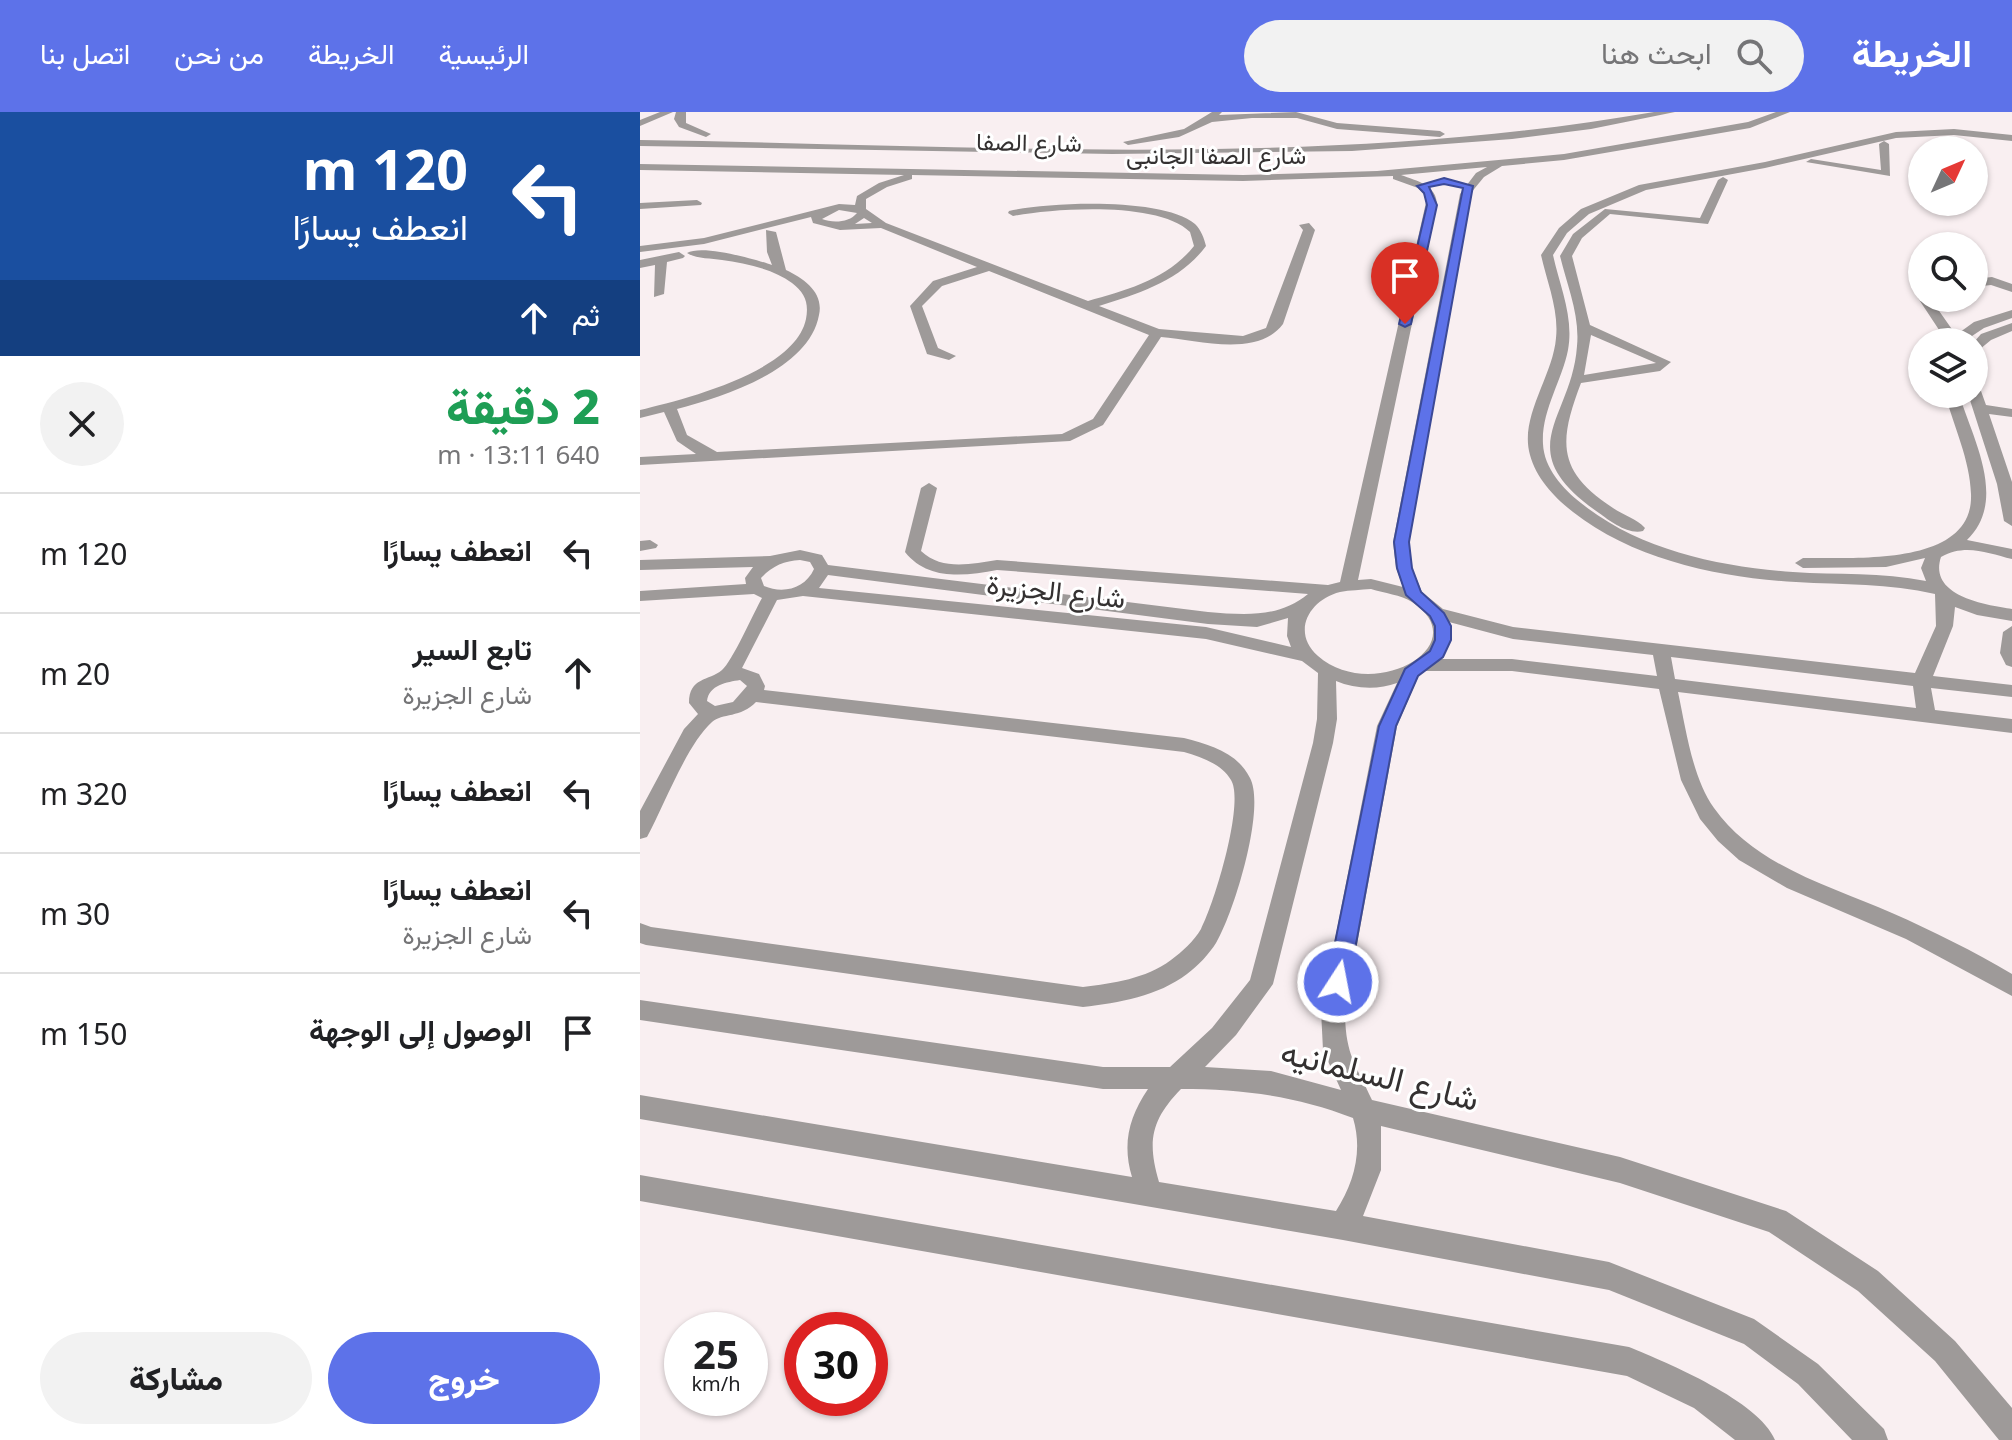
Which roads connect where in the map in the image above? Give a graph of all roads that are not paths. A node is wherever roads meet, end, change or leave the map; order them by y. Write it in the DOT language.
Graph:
graph roads {
  1 [pos="668,112"];
  2 [pos="681,112"];
  3 [pos="1615,112"];
  4 [pos="1670,112"];
  5 [pos="1785,112"];
  6 [pos="1290,114"];
  7 [pos="1214,116"];
  8 [pos="1720,118"];
  9 [pos="1310,121"];
  10 [pos="640,123"];
  11 [pos="1198,126"];
  12 [pos="1572,128"];
  13 [pos="640,133"];
  14 [pos="706,134"];
  15 [pos="1524,135"];
  16 [pos="2012,141"];
  17 [pos="640,143"];
  18 [pos="1884,144"];
  19 [pos="1120,147"];
  20 [pos="1204,153"];
  21 [pos="1316,155"];
  22 [pos="640,156"];
  23 [pos="1811,162"];
  24 [pos="1498,165"];
  25 [pos="640,167"];
  26 [pos="820,167"];
  27 [pos="1216,167"];
  28 [pos="1075,169"];
  29 [pos="923,173"];
  30 [pos="1377,174"];
  31 [pos="1723,180"];
  32 [pos="844,188"];
  33 [pos="866,194"];
  34 [pos="697,203"];
  35 [pos="640,206"];
  36 [pos="828,209"];
  37 [pos="862,211"];
  38 [pos="1609,211"];
  39 [pos="1013,213"];
  40 [pos="817,221"];
  41 [pos="839,224"];
  42 [pos="882,225"];
  43 [pos="1305,225"];
  44 [pos="770,232"];
  45 [pos="1560,233"];
  46 [pos="1577,236"];
  47 [pos="640,249"];
  48 [pos="693,253"];
  49 [pos="661,260"];
  50 [pos="640,264"];
  51 [pos="987,268"];
  52 [pos="781,272"];
  53 [pos="1551,275"];
  54 [pos="1570,275"];
  55 [pos="1988,281"];
  56 [pos="2012,288"];
  57 [pos="658,294"];
  58 [pos="1086,306"];
  59 [pos="2012,314"];
  60 [pos="1979,325"];
  61 [pos="2012,326"];
  62 [pos="1585,328"];
  63 [pos="1975,328"];
  64 [pos="1996,332"];
  65 [pos="1157,333"];
  66 [pos="1988,339"];
  67 [pos="1417,350"];
  68 [pos="949,356"];
  69 [pos="1576,380"];
  70 [pos="669,407"];
  71 [pos="1956,408"];
  72 [pos="1981,409"];
  73 [pos="2012,413"];
  74 [pos="640,414"];
  75 [pos="677,433"];
  76 [pos="719,457"];
  77 [pos="640,460"];
  78 [pos="929,488"];
  79 [pos="2012,521"];
  80 [pos="1945,548"];
  81 [pos="2012,554"];
  82 [pos="773,561"];
  83 [pos="640,565"];
  84 [pos="822,569"];
  85 [pos="1348,585"];
  86 [pos="1329,590"];
  87 [pos="801,591"];
  88 [pos="1942,591"];
  89 [pos="763,592"];
  90 [pos="1414,595"];
  91 [pos="640,596"];
  92 [pos="1301,609"];
  93 [pos="1436,613"];
  94 [pos="2012,615"];
  95 [pos="2012,632"];
  96 [pos="1661,651"];
  97 [pos="1304,656"];
  98 [pos="2012,661"];
  99 [pos="1418,669"];
  100 [pos="1327,672"];
  101 [pos="729,675"];
  102 [pos="1667,682"];
  103 [pos="1922,682"];
  104 [pos="2012,691"];
  105 [pos="754,695"];
  106 [pos="710,712"];
  107 [pos="1927,716"];
  108 [pos="2012,726"];
  109 [pos="640,831"];
  110 [pos="640,932"];
  111 [pos="2012,986"];
  112 [pos="640,1010"];
  113 [pos="1172,1079"];
  114 [pos="640,1107"];
  115 [pos="1364,1110"];
  116 [pos="640,1188"];
  117 [pos="1149,1192"];
  118 [pos="1343,1226"];
  119 [pos="2012,1432"];
  120 [pos="1760,1440"];
  121 [pos="1873,1440"];
  1 -- 10 [label="street"];
  2 -- 14 [label="street"];
  3 -- 12 [label="street"];
  4 -- 12 [label="street, شارع الصفا"];
  5 -- 24 [label="street, شارع الصفا الجانبى"];
  6 -- 7 [label="street"];
  6 -- 9 [label="street"];
  7 -- 11 [label="street"];
  8 -- 27 [label="street, شارع الصفا"];
  9 -- 15 [label="street"];
  9 -- 21 [label="street"];
  11 -- 19 [label="street"];
  11 -- 20 [label="street"];
  12 -- 15 [label="street, شارع الصفا"];
  13 -- 14 [label="street, شارع الصفا الجانبى"];
  14 -- 19 [label="street, شارع الصفا الجانبى"];
  15 -- 21 [label="street, شارع الصفا"];
  16 -- 18 [label="street"];
  16 -- 45 [label="street"];
  17 -- 19 [label="street, شارع الصفا"];
  18 -- 23 [label="street"];
  18 -- 23 [label="street"];
  19 -- 20 [label="street, شارع الصفا"];
  20 -- 21 [label="street, شارع الصفا"];
  20 -- 27 [label="street"];
  22 -- 26 [label="street, شارع الصفا"];
  23 -- 31 [label="street"];
  24 -- 30 [label="street, شارع الصفا الجانبى"];
  24 -- 67 [label="street"];
  25 -- 26 [label="street, شارع الصفا الجانبى"];
  26 -- 28 [label="street, شارع الصفا"];
  26 -- 29 [label="street, شارع الصفا الجانبى"];
  26 -- 32 [label="street"];
  27 -- 28 [label="street, شارع الصفا"];
  28 -- 29 [label="street, شارع الصفا الجانبى"];
  28 -- 30 [label="street, شارع الصفا الجانبى"];
  29 -- 33 [label="street"];
  30 -- 67 [label="street"];
  31 -- 38 [label="street"];
  31 -- 38 [label="street"];
  32 -- 33 [label="street"];
  32 -- 36 [label="street"];
  33 -- 37 [label="street"];
  34 -- 35 [label="street"];
  36 -- 37 [label="street"];
  36 -- 40 [label="street"];
  36 -- 47 [label="street"];
  37 -- 41 [label="street"];
  37 -- 42 [label="street"];
  38 -- 46 [label="street"];
  39 -- 58 [label="street"];
  40 -- 41 [label="street"];
  40 -- 44 [label="street"];
  41 -- 42 [label="street"];
  42 -- 51 [label="street"];
  43 -- 65 [label="street"];
  44 -- 48 [label="street"];
  44 -- 52 [label="street"];
  45 -- 46 [label="street"];
  45 -- 53 [label="street"];
  46 -- 54 [label="street"];
  48 -- 49 [label="street"];
  48 -- 52 [label="street"];
  49 -- 50 [label="street"];
  49 -- 57 [label="street"];
  51 -- 58 [label="street"];
  51 -- 68 [label="street"];
  52 -- 70 [label="street"];
  53 -- 54 [label="street"];
  53 -- 88 [label="street"];
  54 -- 62 [label="street"];
  55 -- 56 [label="street"];
  58 -- 65 [label="street"];
  59 -- 60 [label="street"];
  60 -- 63 [label="street"];
  60 -- 64 [label="street"];
  61 -- 64 [label="street"];
  62 -- 69 [label="street"];
  62 -- 69 [label="street"];
  64 -- 66 [label="street"];
  65 -- 76 [label="street"];
  67 -- 85 [label="street"];
  67 -- 90 [label="street"];
  69 -- 80 [label="street"];
  70 -- 74 [label="street"];
  70 -- 75 [label="street"];
  71 -- 80 [label="street"];
  72 -- 73 [label="street"];
  72 -- 79 [label="street"];
  75 -- 76 [label="street"];
  75 -- 77 [label="street"];
  76 -- 77 [label="street"];
  78 -- 86 [label="street"];
  80 -- 81 [label="street"];
  80 -- 88 [label="street"];
  82 -- 83 [label="street"];
  82 -- 84 [label="street, شارع الجزيرة"];
  82 -- 89 [label="street"];
  84 -- 87 [label="street"];
  84 -- 92 [label="street, شارع الجزيرة"];
  85 -- 86 [label="street"];
  85 -- 90 [label="street"];
  86 -- 92 [label="street"];
  87 -- 89 [label="street, شارع الجزيرة"];
  87 -- 97 [label="street, شارع الجزيرة"];
  88 -- 94 [label="street"];
  88 -- 103 [label="street"];
  89 -- 91 [label="street"];
  89 -- 101 [label="street"];
  90 -- 93 [label="street"];
  92 -- 97 [label="street"];
  93 -- 96 [label="street"];
  93 -- 99 [label="street"];
  95 -- 98 [label="street"];
  96 -- 102 [label="street"];
  96 -- 103 [label="street"];
  97 -- 100 [label="street"];
  99 -- 100 [label="street"];
  99 -- 102 [label="street"];
  99 -- 115 [label="street"];
  100 -- 113 [label="street"];
  101 -- 105 [label="street"];
  101 -- 106 [label="street"];
  102 -- 107 [label="street"];
  102 -- 111 [label="street"];
  103 -- 104 [label="street"];
  103 -- 107 [label="street"];
  105 -- 106 [label="street"];
  105 -- 110 [label="street"];
  106 -- 109 [label="street"];
  107 -- 108 [label="street"];
  112 -- 113 [label="street, شارع السلمانيه"];
  113 -- 115 [label="street, شارع السلمانيه"];
  113 -- 117 [label="street"];
  114 -- 117 [label="street"];
  115 -- 118 [label="street"];
  115 -- 119 [label="street, شارع السلمانيه"];
  116 -- 120 [label="street"];
  117 -- 118 [label="street"];
  118 -- 121 [label="street"];
}
